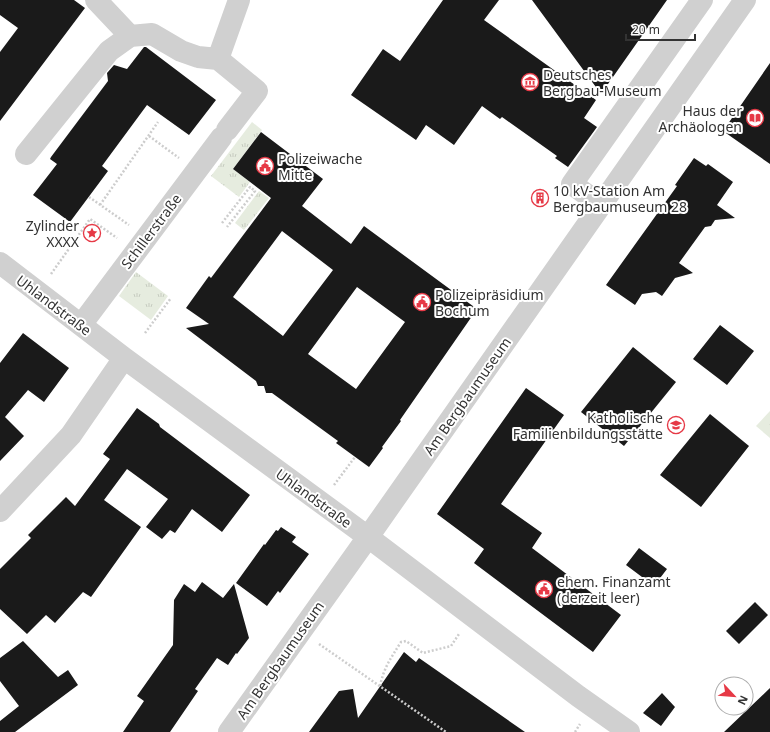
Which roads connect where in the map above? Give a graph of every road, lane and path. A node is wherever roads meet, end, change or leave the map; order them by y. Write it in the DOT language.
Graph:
graph roads {
  1 [pos="96,0"];
  2 [pos="239,0"];
  3 [pos="702,0"];
  4 [pos="745,0"];
  5 [pos="130,36"];
  6 [pos="218,59"];
  7 [pos="158,122"];
  8 [pos="149,136"];
  9 [pos="26,154"];
  10 [pos="197,170"];
  11 [pos="88,196"];
  12 [pos="100,204"];
  13 [pos="601,205"];
  14 [pos="122,220"];
  15 [pos="222,223"];
  16 [pos="227,227"];
  17 [pos="136,251"];
  18 [pos="0,264"];
  19 [pos="38,292"];
  20 [pos="171,298"];
  21 [pos="81,325"];
  22 [pos="144,333"];
  23 [pos="124,358"];
  24 [pos="355,456"];
  25 [pos="321,502"];
  26 [pos="0,511"];
  27 [pos="368,537"];
  28 [pos="473,616"];
  29 [pos="301,631"];
  30 [pos="380,686"];
  31 [pos="229,732"];
  32 [pos="446,732"];
  33 [pos="629,732"];
  1 -- 5 [label="street"];
  2 -- 6 [label="street"];
  3 -- 13 [label="street"];
  4 -- 13 [label="street, Am Bergbaumuseum"];
  5 -- 6 [label="street"];
  5 -- 9 [label="street"];
  6 -- 10 [label="street, Schillerstraße"];
  7 -- 8 [label="path"];
  8 -- 10 [label="path"];
  8 -- 12 [label="path"];
  10 -- 17 [label="street, Schillerstraße"];
  11 -- 12 [label="path"];
  12 -- 14 [label="path"];
  13 -- 27 [label="street, Am Bergbaumuseum"];
  15 -- 16 [label="path"];
  17 -- 19 [label="path"];
  17 -- 21 [label="street, Schillerstraße"];
  18 -- 19 [label="street, Uhlandstraße"];
  19 -- 21 [label="street, Uhlandstraße"];
  20 -- 22 [label="path"];
  21 -- 23 [label="street, Uhlandstraße"];
  23 -- 25 [label="street, Uhlandstraße"];
  23 -- 26 [label="street"];
  24 -- 25 [label="path"];
  25 -- 27 [label="street, Uhlandstraße"];
  27 -- 28 [label="street, Uhlandstraße"];
  27 -- 29 [label="street, Am Bergbaumuseum"];
  28 -- 30 [label="path"];
  28 -- 33 [label="street, Uhlandstraße"];
  29 -- 30 [label="path"];
  29 -- 31 [label="street, Am Bergbaumuseum"];
  30 -- 32 [label="path"];
}
